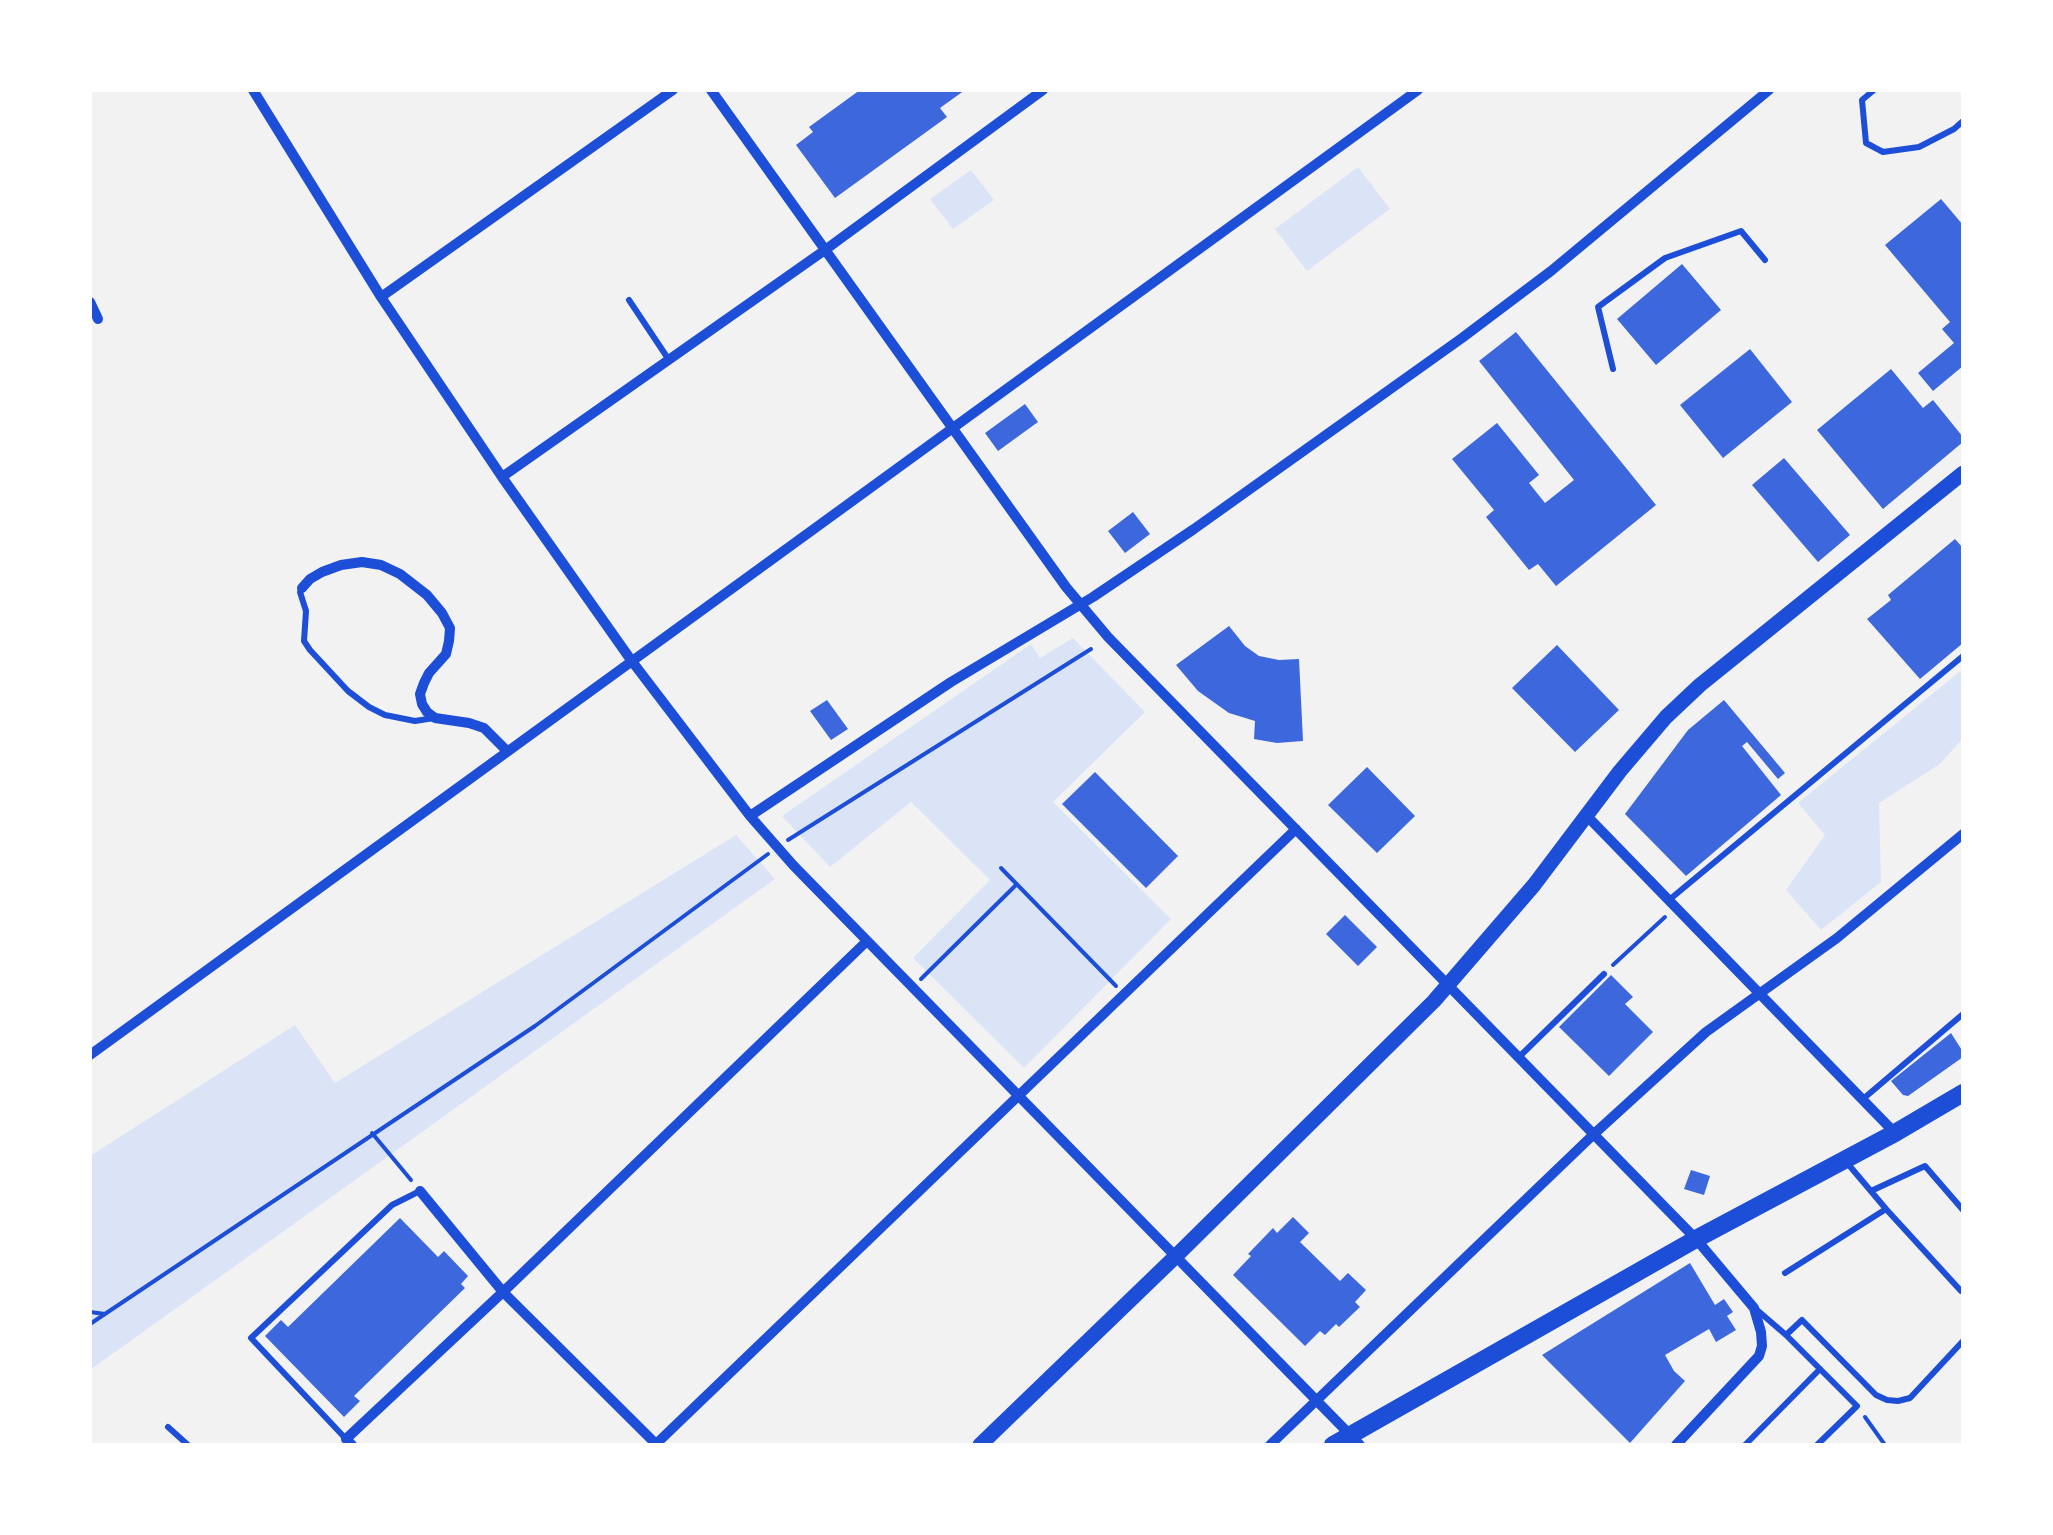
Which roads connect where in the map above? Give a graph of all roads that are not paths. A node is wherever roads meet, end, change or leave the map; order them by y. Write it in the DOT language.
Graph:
graph roads {
  1 [pos="253,90"];
  2 [pos="673,90"];
  3 [pos="710,90"];
  4 [pos="1043,90"];
  5 [pos="1418,90"];
  6 [pos="1769,90"];
  7 [pos="1874,90"];
  8 [pos="1963,121"];
  9 [pos="825,250"];
  10 [pos="1765,260"];
  11 [pos="381,297"];
  12 [pos="629,300"];
  13 [pos="90,302"];
  14 [pos="98,319"];
  15 [pos="669,360"];
  16 [pos="1613,369"];
  17 [pos="951,429"];
  18 [pos="1963,472"];
  19 [pos="502,478"];
  20 [pos="302,588"];
  21 [pos="1080,604"];
  22 [pos="1963,656"];
  23 [pos="632,660"];
  24 [pos="436,718"];
  25 [pos="507,751"];
  26 [pos="750,816"];
  27 [pos="1586,816"];
  28 [pos="1296,829"];
  29 [pos="1963,834"];
  30 [pos="1672,904"];
  31 [pos="867,941"];
  32 [pos="1604,974"];
  33 [pos="1449,985"];
  34 [pos="1761,994"];
  35 [pos="1963,1014"];
  36 [pos="90,1055"];
  37 [pos="1519,1057"];
  38 [pos="1963,1093"];
  39 [pos="1018,1096"];
  40 [pos="1862,1099"];
  41 [pos="1895,1132"];
  42 [pos="1594,1134"];
  43 [pos="1844,1159"];
  44 [pos="420,1191"];
  45 [pos="1871,1191"];
  46 [pos="1886,1209"];
  47 [pos="1963,1210"];
  48 [pos="1696,1239"];
  49 [pos="1176,1256"];
  50 [pos="1785,1273"];
  51 [pos="1962,1291"];
  52 [pos="504,1292"];
  53 [pos="1754,1308"];
  54 [pos="1786,1335"];
  55 [pos="1963,1341"];
  56 [pos="1820,1370"];
  57 [pos="1316,1401"];
  58 [pos="168,1427"];
  59 [pos="1348,1441"];
  60 [pos="349,1442"];
  61 [pos="188,1445"];
  62 [pos="656,1445"];
  63 [pos="980,1445"];
  64 [pos="1270,1445"];
  65 [pos="1676,1445"];
  66 [pos="1745,1445"];
  67 [pos="1817,1445"];
  1 -- 11 [label="street"];
  2 -- 11 [label="street"];
  3 -- 9 [label="street"];
  4 -- 9 [label="street"];
  5 -- 17 [label="street"];
  6 -- 21 [label="street"];
  7 -- 8 [label="lane"];
  9 -- 15 [label="street"];
  9 -- 17 [label="street"];
  10 -- 16 [label="lane"];
  11 -- 19 [label="street"];
  12 -- 15 [label="lane"];
  13 -- 14 [label="street"];
  15 -- 19 [label="street"];
  17 -- 21 [label="street"];
  17 -- 23 [label="street"];
  18 -- 27 [label="street"];
  19 -- 23 [label="street"];
  20 -- 24 [label="lane"];
  20 -- 24 [label="street"];
  21 -- 26 [label="street"];
  21 -- 28 [label="street"];
  22 -- 30 [label="lane"];
  23 -- 25 [label="street"];
  23 -- 26 [label="street"];
  24 -- 25 [label="street"];
  25 -- 36 [label="street"];
  26 -- 31 [label="street"];
  27 -- 30 [label="street"];
  27 -- 33 [label="street"];
  28 -- 33 [label="street"];
  28 -- 39 [label="street"];
  29 -- 34 [label="street"];
  30 -- 34 [label="street"];
  31 -- 39 [label="street"];
  31 -- 52 [label="street"];
  32 -- 37 [label="lane"];
  33 -- 37 [label="street"];
  33 -- 49 [label="street"];
  34 -- 40 [label="street"];
  34 -- 42 [label="street"];
  35 -- 40 [label="lane"];
  37 -- 42 [label="street"];
  38 -- 41 [label="main road"];
  39 -- 49 [label="street"];
  39 -- 62 [label="street"];
  40 -- 41 [label="street"];
  41 -- 43 [label="main road"];
  42 -- 48 [label="street"];
  42 -- 57 [label="street"];
  43 -- 45 [label="lane"];
  43 -- 48 [label="main road"];
  44 -- 52 [label="street"];
  44 -- 60 [label="lane"];
  45 -- 46 [label="lane"];
  45 -- 47 [label="lane"];
  46 -- 50 [label="lane"];
  46 -- 51 [label="lane"];
  48 -- 53 [label="street"];
  48 -- 59 [label="main road"];
  49 -- 57 [label="street"];
  49 -- 63 [label="street"];
  52 -- 60 [label="street"];
  52 -- 62 [label="street"];
  53 -- 54 [label="lane"];
  53 -- 65 [label="street"];
  54 -- 55 [label="lane"];
  54 -- 56 [label="lane"];
  56 -- 66 [label="lane"];
  56 -- 67 [label="lane"];
  57 -- 59 [label="street"];
  57 -- 64 [label="street"];
  58 -- 61 [label="lane"];
}
